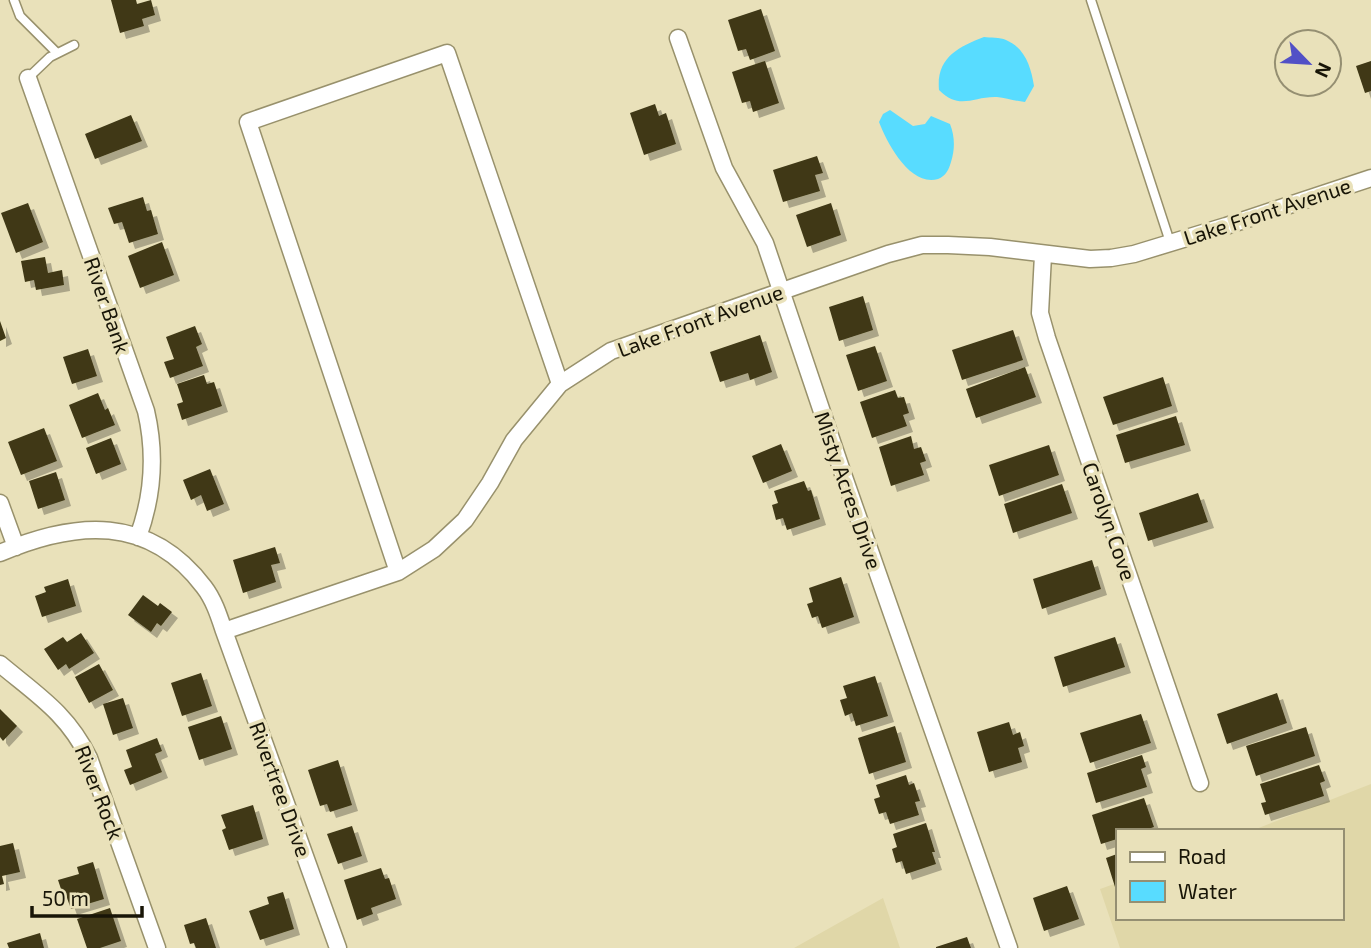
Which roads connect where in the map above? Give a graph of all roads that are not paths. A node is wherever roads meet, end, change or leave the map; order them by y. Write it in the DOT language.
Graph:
graph roads {
  1 [pos="15,0"];
  2 [pos="1091,0"];
  3 [pos="678,38"];
  4 [pos="74,45"];
  5 [pos="57,53"];
  6 [pos="28,78"];
  7 [pos="1371,178"];
  8 [pos="1170,242"];
  9 [pos="1044,255"];
  10 [pos="782,290"];
  11 [pos="560,384"];
  12 [pos="0,503"];
  13 [pos="138,537"];
  14 [pos="16,547"];
  15 [pos="0,553"];
  16 [pos="398,572"];
  17 [pos="224,631"];
  18 [pos="0,664"];
  19 [pos="1200,783"];
  20 [pos="157,948"];
  21 [pos="338,948"];
  22 [pos="1009,948"];
  1 -- 5 [label="lane"];
  2 -- 8 [label="lane"];
  3 -- 10 [label="street, Misty Acres Drive"];
  4 -- 5 [label="lane"];
  5 -- 6 [label="lane"];
  6 -- 13 [label="street, River Bank"];
  7 -- 8 [label="street, Lake Front Avenue"];
  8 -- 9 [label="street, Lake Front Avenue"];
  9 -- 10 [label="street, Lake Front Avenue"];
  9 -- 19 [label="street, Carolyn Cove"];
  10 -- 11 [label="street, Lake Front Avenue"];
  10 -- 22 [label="street, Misty Acres Drive"];
  11 -- 16 [label="street, Lake Front Avenue"];
  11 -- 16 [label="street"];
  12 -- 14 [label="street"];
  13 -- 14 [label="street"];
  13 -- 17 [label="street"];
  14 -- 15 [label="street"];
  16 -- 17 [label="street, Lake Front Avenue"];
  17 -- 21 [label="street, Rivertree Drive"];
  18 -- 20 [label="street, River Rock"];
}
